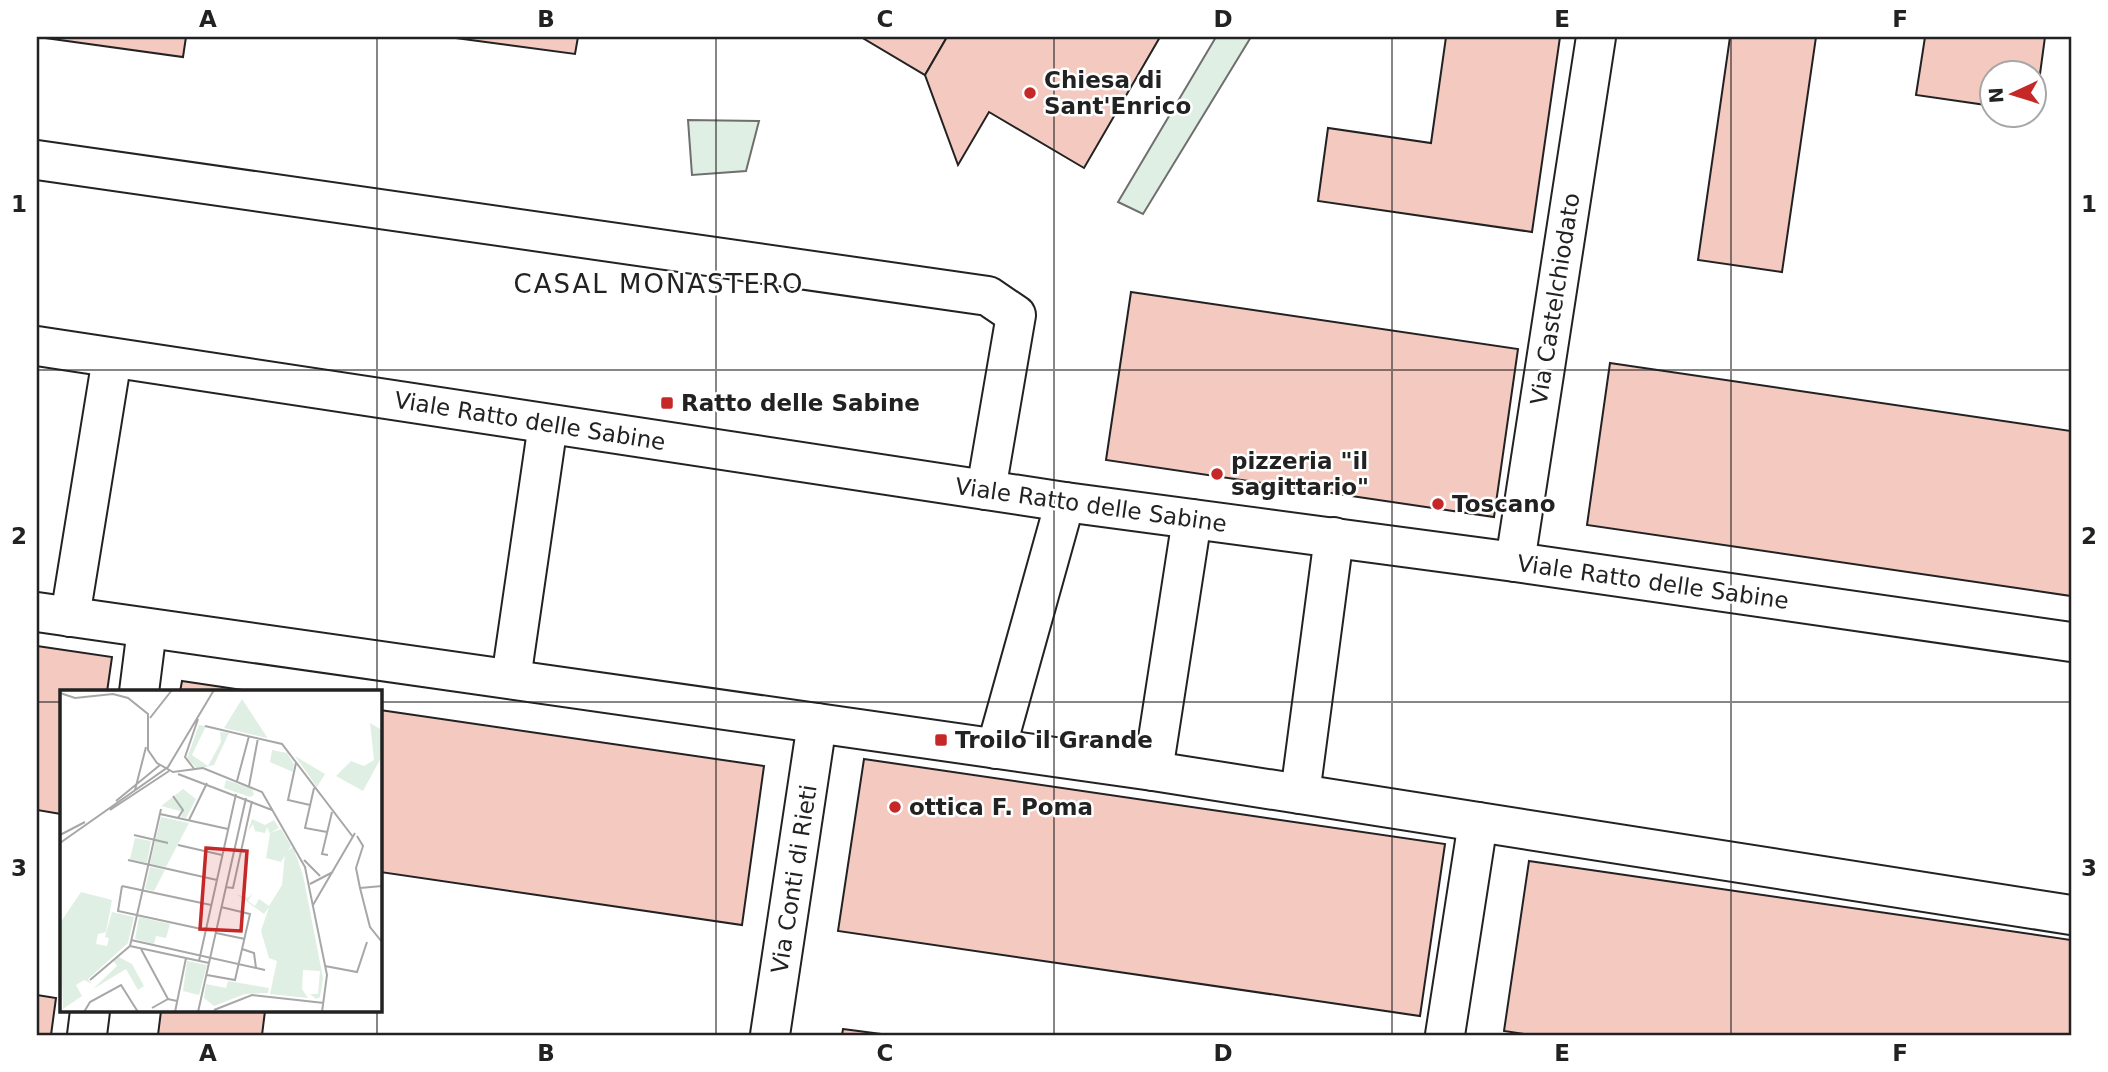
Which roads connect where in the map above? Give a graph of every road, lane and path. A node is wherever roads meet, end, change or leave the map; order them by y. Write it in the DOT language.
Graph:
graph roads {
  1 [pos="1596,37"];
  2 [pos="37,160"];
  3 [pos="37,345"];
  4 [pos="113,358"];
  5 [pos="548,424"];
  6 [pos="986,491"];
  7 [pos="1065,502"];
  8 [pos="1192,519"];
  9 [pos="1334,537"];
  10 [pos="1515,562"];
  11 [pos="53,615"];
  12 [pos="147,629"];
  13 [pos="2071,642"];
  14 [pos="511,679"];
  15 [pos="139,690"];
  16 [pos="817,723"];
  17 [pos="996,749"];
  18 [pos="1153,771"];
  19 [pos="1300,794"];
  20 [pos="1478,822"];
  21 [pos="2071,915"];
  22 [pos="90,1012"];
  23 [pos="87,1035"];
  24 [pos="770,1035"];
  25 [pos="1445,1035"];
  1 -- 10 [label="street, Via Castelchiodato"];
  2 -- 6 [label="street"];
  3 -- 4 [label="street, Viale Ratto delle Sabine"];
  4 -- 5 [label="street, Viale Ratto delle Sabine"];
  4 -- 11 [label="street"];
  5 -- 6 [label="street, Viale Ratto delle Sabine"];
  5 -- 14 [label="street"];
  6 -- 7 [label="street, Viale Ratto delle Sabine"];
  7 -- 8 [label="street, Viale Ratto delle Sabine"];
  7 -- 17 [label="street"];
  8 -- 9 [label="street, Viale Ratto delle Sabine"];
  8 -- 18 [label="street"];
  9 -- 10 [label="street, Viale Ratto delle Sabine"];
  9 -- 19 [label="street"];
  10 -- 13 [label="street, Viale Ratto delle Sabine"];
  11 -- 12 [label="street"];
  12 -- 14 [label="street"];
  12 -- 15 [label="street"];
  14 -- 16 [label="street"];
  16 -- 17 [label="street"];
  16 -- 24 [label="street, Via Conti di Rieti"];
  17 -- 18 [label="street"];
  18 -- 19 [label="street"];
  19 -- 20 [label="street"];
  20 -- 21 [label="street"];
  20 -- 25 [label="street"];
  22 -- 23 [label="street"];
}
